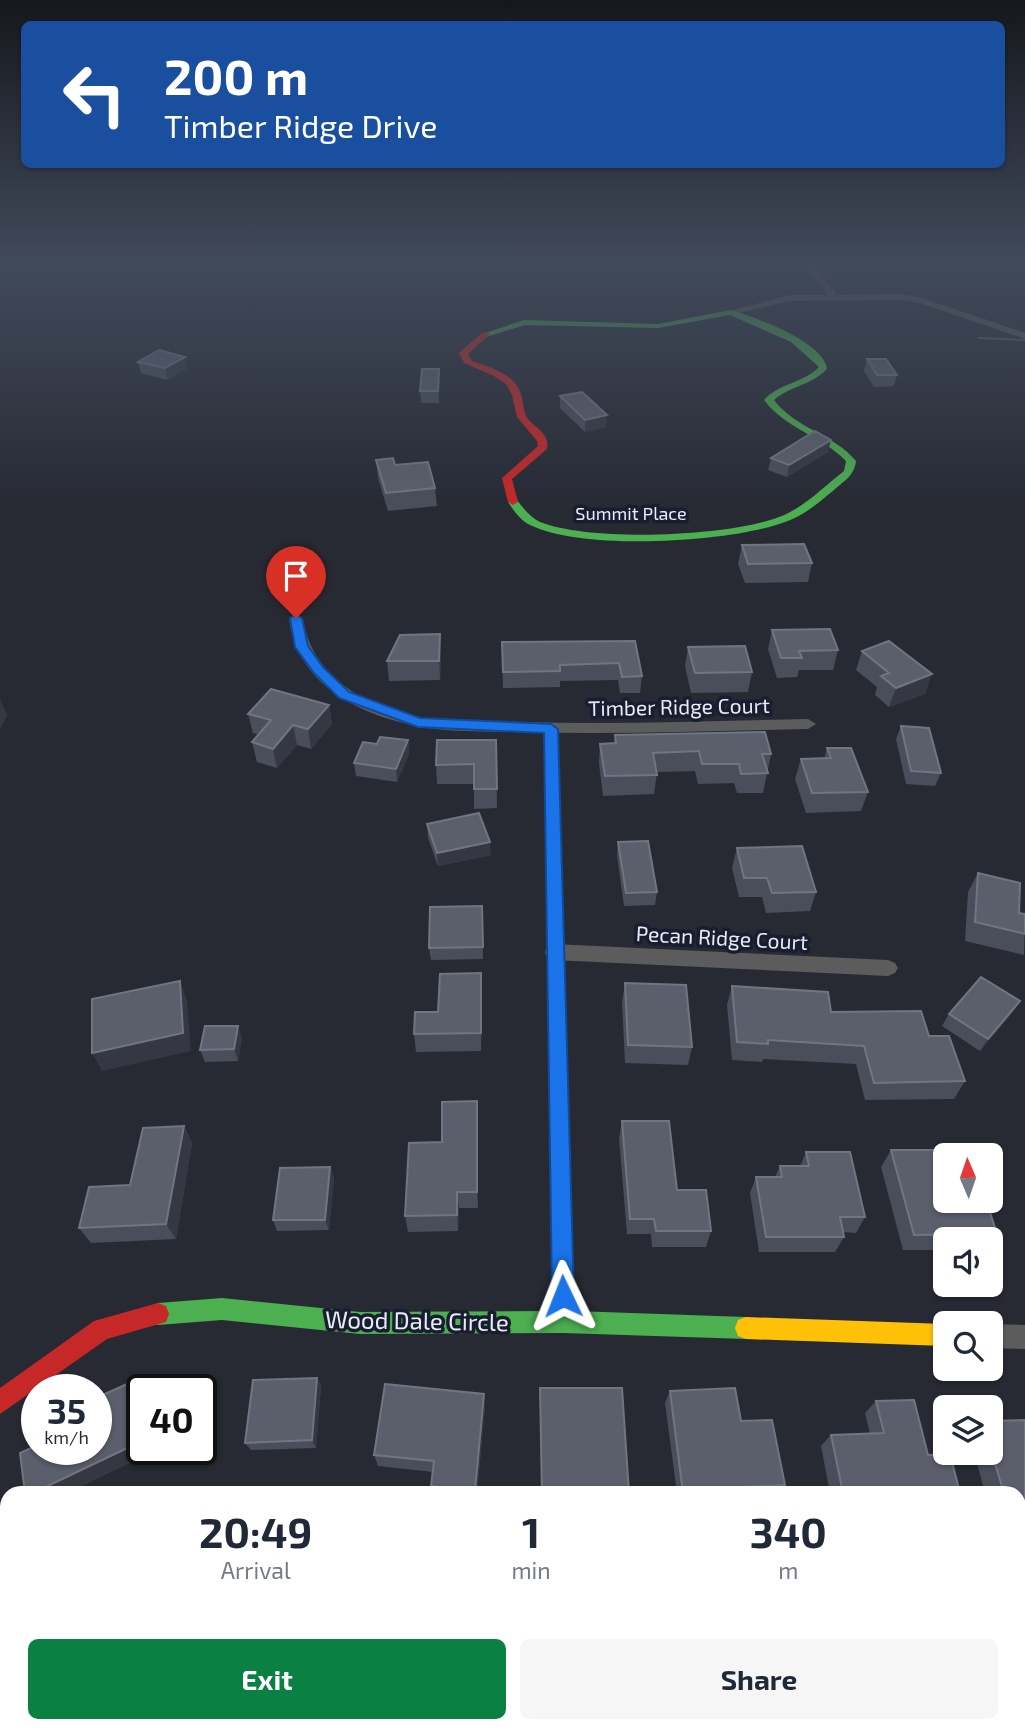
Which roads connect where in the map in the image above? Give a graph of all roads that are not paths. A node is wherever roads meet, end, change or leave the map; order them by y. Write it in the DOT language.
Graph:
graph roads {
  1 [pos="471,344"];
  2 [pos="799,344"];
  3 [pos="296,618"];
  4 [pos="808,724"];
  5 [pos="551,729"];
  6 [pos="554,952"];
  7 [pos="888,968"];
  8 [pos="564,1322"];
  9 [pos="933,1335"];
  10 [pos="1003,1336"];
  11 [pos="1025,1337"];
  12 [pos="0,1402"];
  1 -- 2 [label="street, Summit Place"];
  3 -- 5 [label="street, Timber Ridge Court"];
  4 -- 5 [label="street, Timber Ridge Court"];
  5 -- 6 [label="street"];
  6 -- 7 [label="street, Pecan Ridge Court"];
  6 -- 8 [label="street"];
  8 -- 9 [label="street, Wood Dale Circle"];
  8 -- 12 [label="street, Wood Dale Circle"];
  10 -- 11 [label="street"];
}
